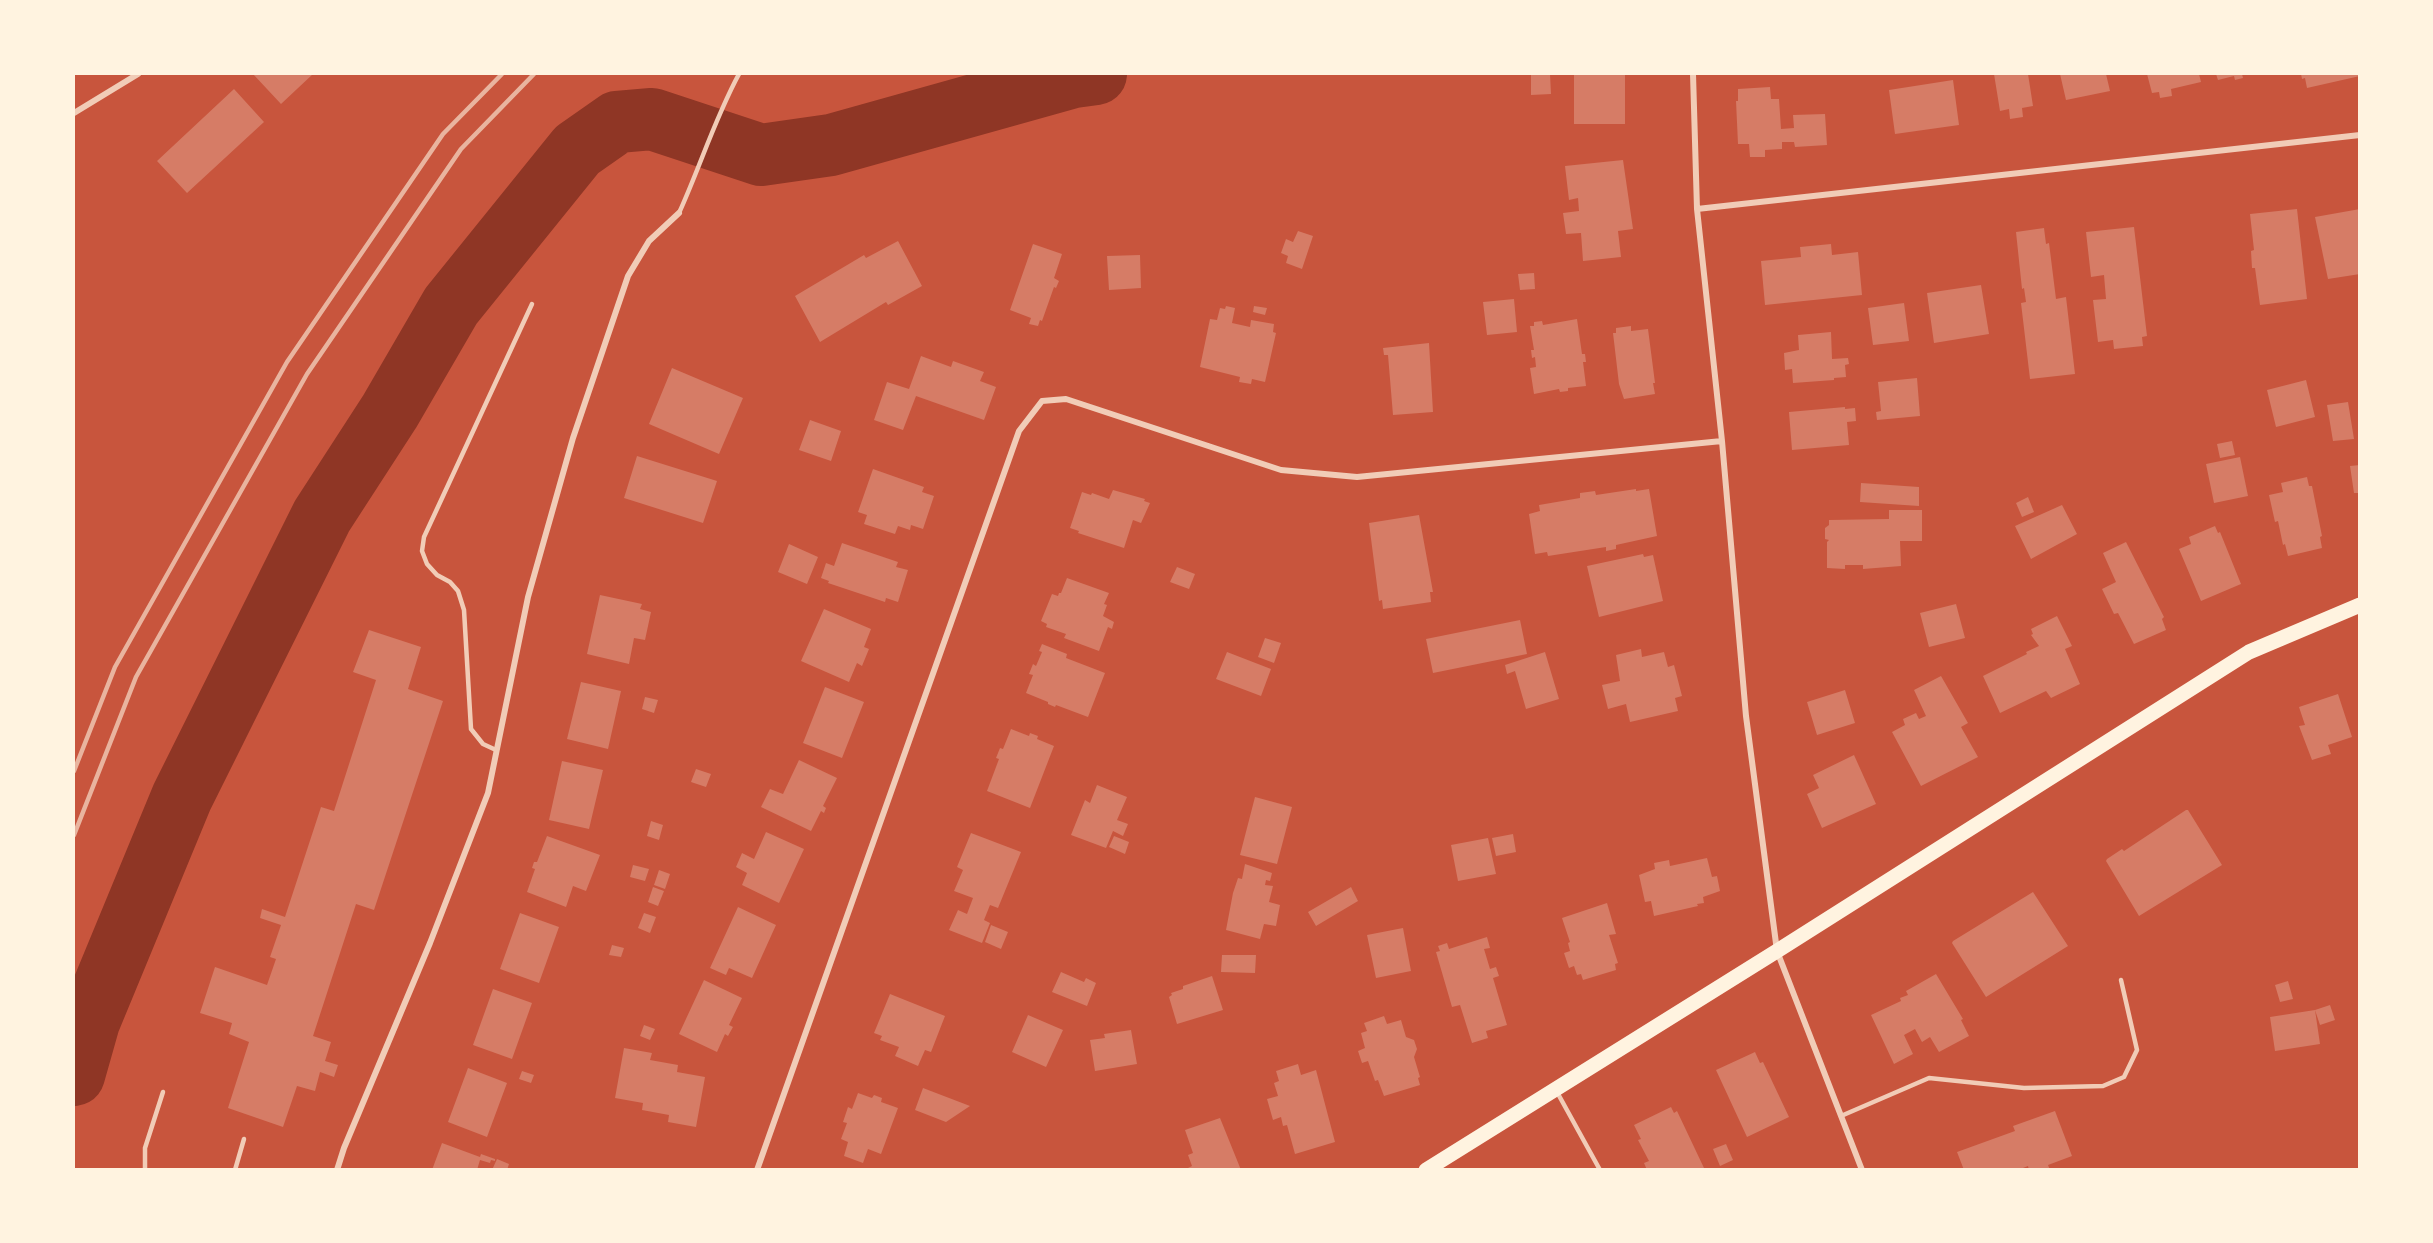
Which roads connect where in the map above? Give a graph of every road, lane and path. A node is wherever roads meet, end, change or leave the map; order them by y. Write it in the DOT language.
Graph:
graph roads {
  1 [pos="138,74"];
  2 [pos="739,74"];
  3 [pos="1693,74"];
  4 [pos="74,113"];
  5 [pos="2360,135"];
  6 [pos="1697,209"];
  7 [pos="679,213"];
  8 [pos="532,304"];
  9 [pos="1722,441"];
  10 [pos="2360,605"];
  11 [pos="496,750"];
  12 [pos="1777,951"];
  13 [pos="2121,980"];
  14 [pos="1556,1089"];
  15 [pos="163,1092"];
  16 [pos="1841,1116"];
  17 [pos="244,1139"];
  18 [pos="145,1170"];
  19 [pos="235,1170"];
  20 [pos="337,1170"];
  21 [pos="757,1170"];
  22 [pos="1426,1170"];
  23 [pos="1600,1170"];
  24 [pos="1862,1170"];
  1 -- 4 [label="street"];
  2 -- 7 [label="lane"];
  3 -- 6 [label="street"];
  5 -- 6 [label="street"];
  6 -- 9 [label="street"];
  7 -- 11 [label="street"];
  8 -- 11 [label="lane"];
  9 -- 12 [label="street"];
  9 -- 21 [label="street"];
  10 -- 12 [label="main road"];
  11 -- 20 [label="street"];
  12 -- 14 [label="main road"];
  12 -- 16 [label="street"];
  13 -- 16 [label="lane"];
  14 -- 22 [label="main road"];
  14 -- 23 [label="lane"];
  15 -- 18 [label="lane"];
  16 -- 24 [label="street"];
  17 -- 19 [label="lane"];
}
